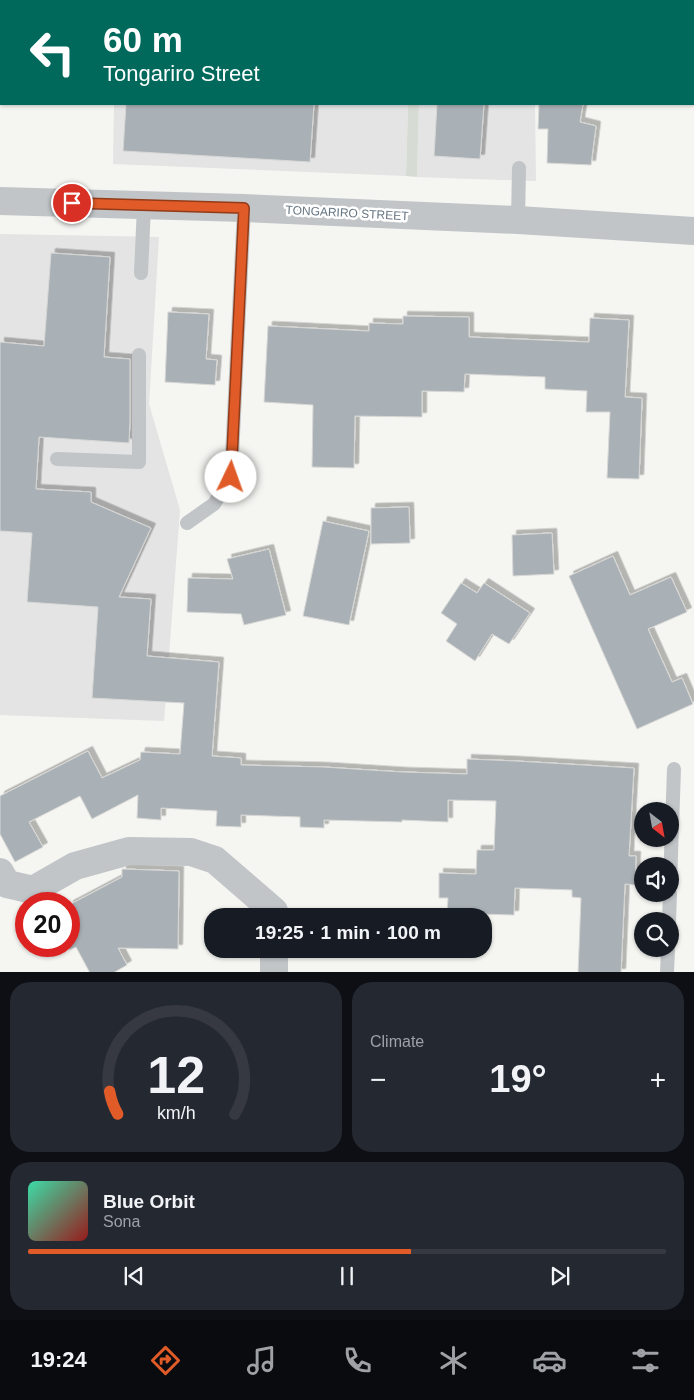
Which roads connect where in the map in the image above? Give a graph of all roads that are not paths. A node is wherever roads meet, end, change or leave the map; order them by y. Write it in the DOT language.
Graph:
graph roads {
  1 [pos="519,168"];
  2 [pos="0,201"];
  3 [pos="144,206"];
  4 [pos="244,208"];
  5 [pos="518,220"];
  6 [pos="694,231"];
  7 [pos="141,273"];
  8 [pos="138,355"];
  9 [pos="57,459"];
  10 [pos="187,523"];
  11 [pos="674,769"];
  12 [pos="671,857"];
  13 [pos="0,872"];
  14 [pos="267,908"];
  15 [pos="668,957"];
  16 [pos="274,958"];
  17 [pos="274,972"];
  18 [pos="667,972"];
  1 -- 5 [label="lane"];
  2 -- 3 [label="street, TONGARIRO STREET"];
  3 -- 4 [label="street, TONGARIRO STREET"];
  3 -- 7 [label="lane"];
  4 -- 5 [label="street, TONGARIRO STREET"];
  4 -- 10 [label="lane"];
  5 -- 6 [label="street, TONGARIRO STREET"];
  8 -- 9 [label="lane"];
  11 -- 12 [label="lane"];
  13 -- 14 [label="street"];
  15 -- 18 [label="lane"];
  16 -- 17 [label="street"];
}
